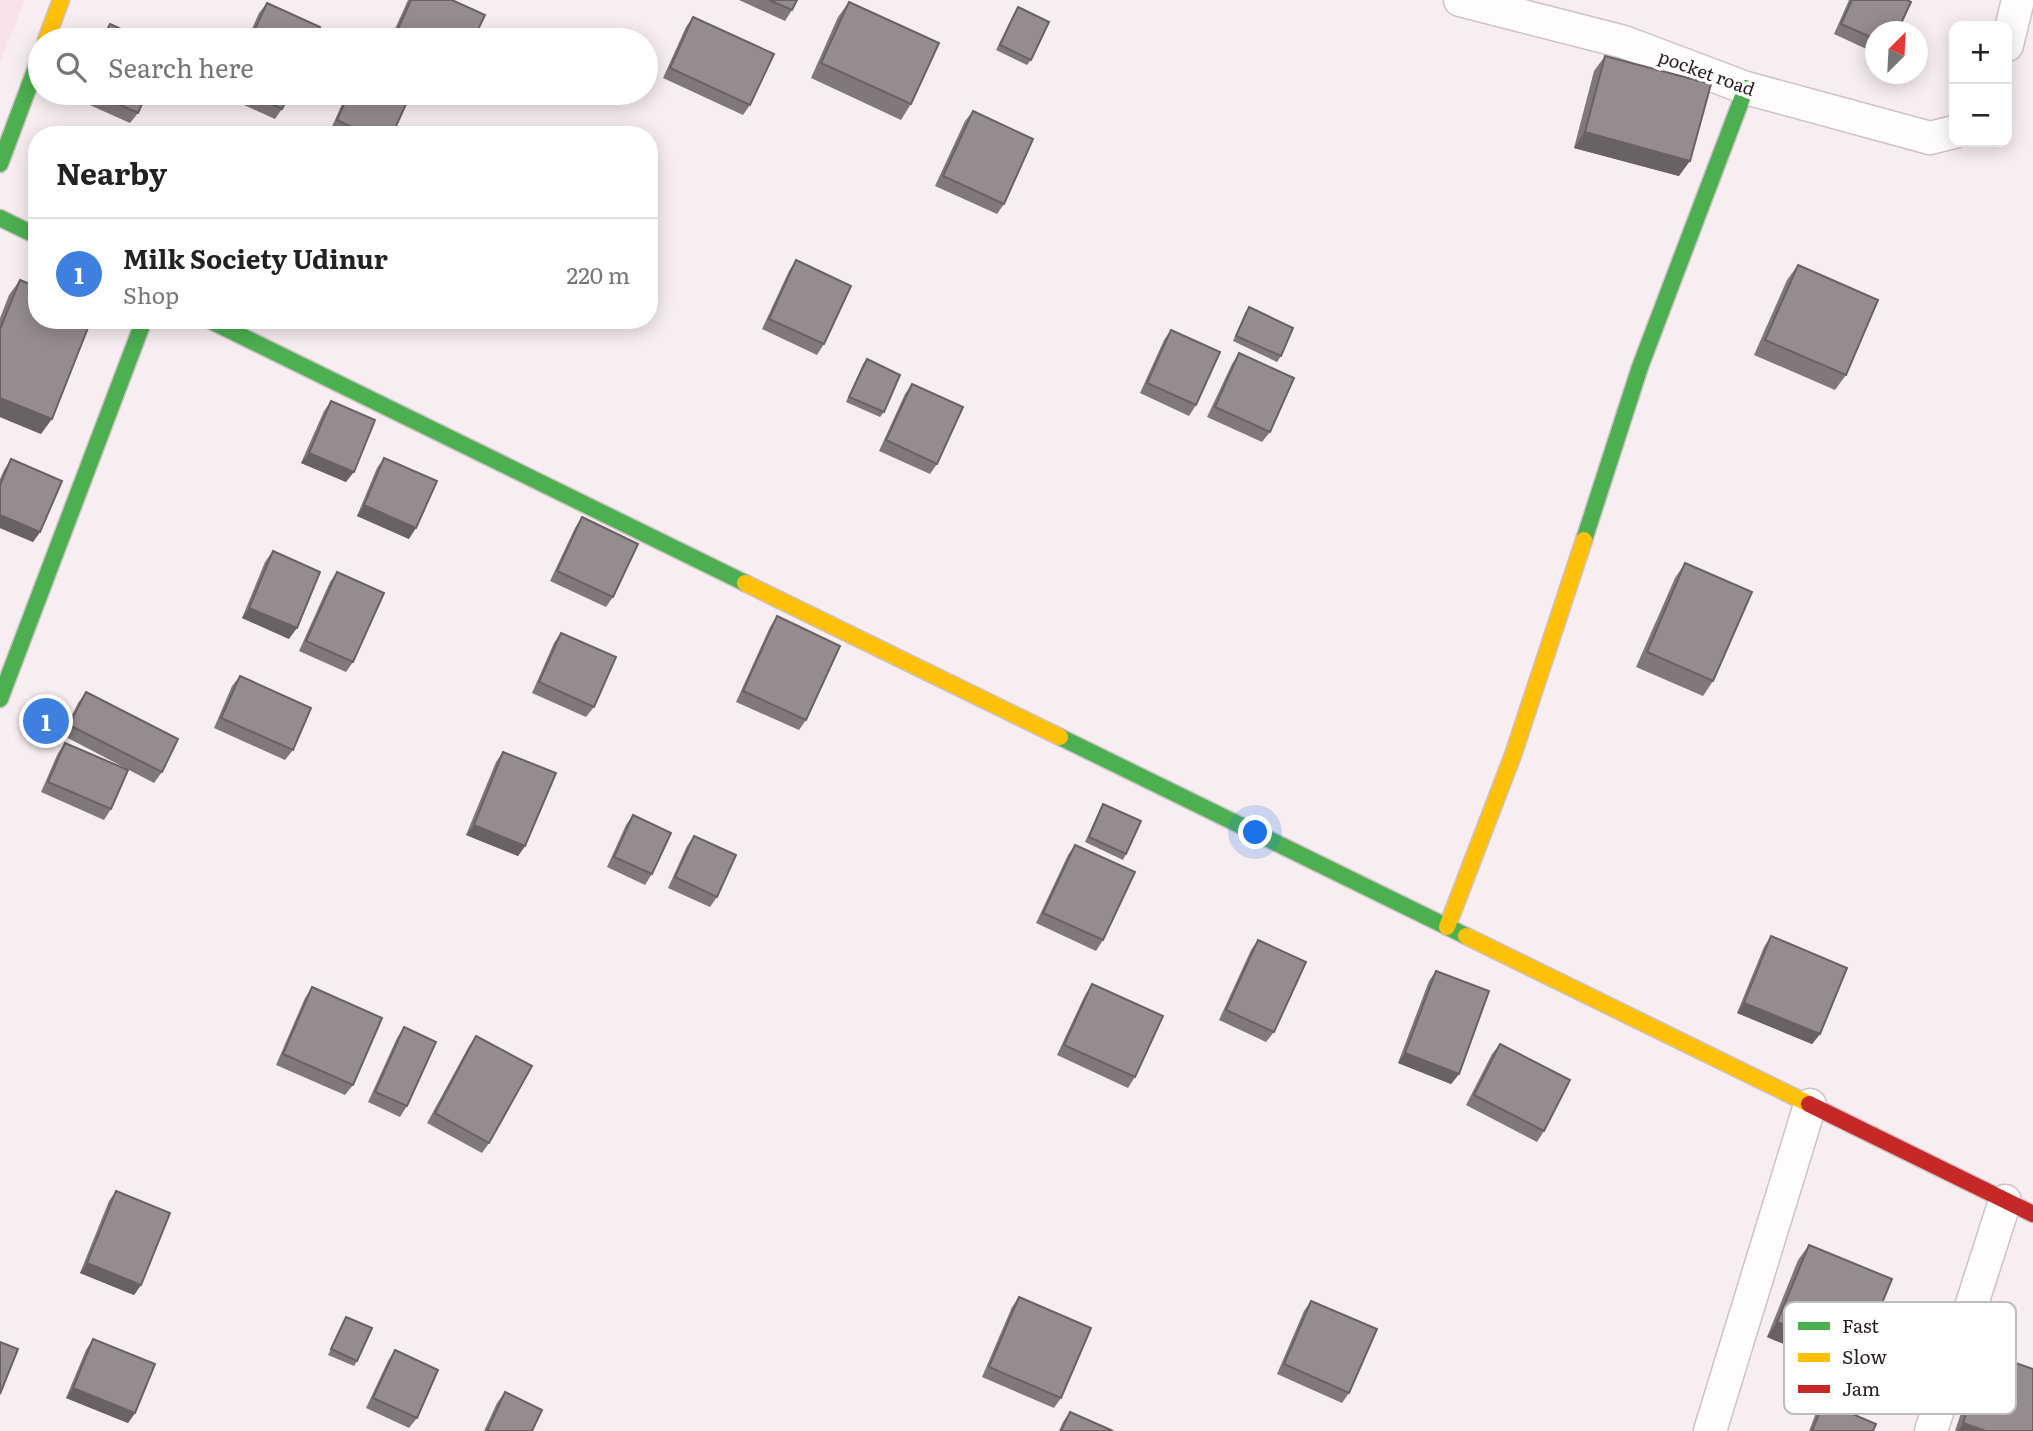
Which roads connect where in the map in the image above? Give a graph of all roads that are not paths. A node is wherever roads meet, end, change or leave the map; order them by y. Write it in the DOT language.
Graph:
graph roads {
  1 [pos="61,0"];
  2 [pos="1460,0"];
  3 [pos="2018,0"];
  4 [pos="2012,25"];
  5 [pos="50,28"];
  6 [pos="1746,88"];
  7 [pos="28,89"];
  8 [pos="1949,133"];
  9 [pos="0,164"];
  10 [pos="0,218"];
  11 [pos="28,232"];
  12 [pos="141,329"];
  13 [pos="227,329"];
  14 [pos="0,699"];
  15 [pos="1447,927"];
  16 [pos="1810,1105"];
  17 [pos="2005,1201"];
  18 [pos="2033,1214"];
  19 [pos="1973,1302"];
  20 [pos="1936,1414"];
  21 [pos="1710,1431"];
  22 [pos="1931,1431"];
  1 -- 5 [label="main road"];
  2 -- 6 [label="street, pocket road"];
  3 -- 4 [label="street"];
  6 -- 8 [label="street, pocket road"];
  6 -- 15 [label="main road"];
  7 -- 9 [label="main road"];
  10 -- 11 [label="main road"];
  12 -- 14 [label="main road"];
  13 -- 15 [label="main road"];
  15 -- 16 [label="main road"];
  16 -- 17 [label="main road"];
  16 -- 21 [label="street"];
  17 -- 18 [label="main road"];
  17 -- 19 [label="street"];
  20 -- 22 [label="street"];
}
